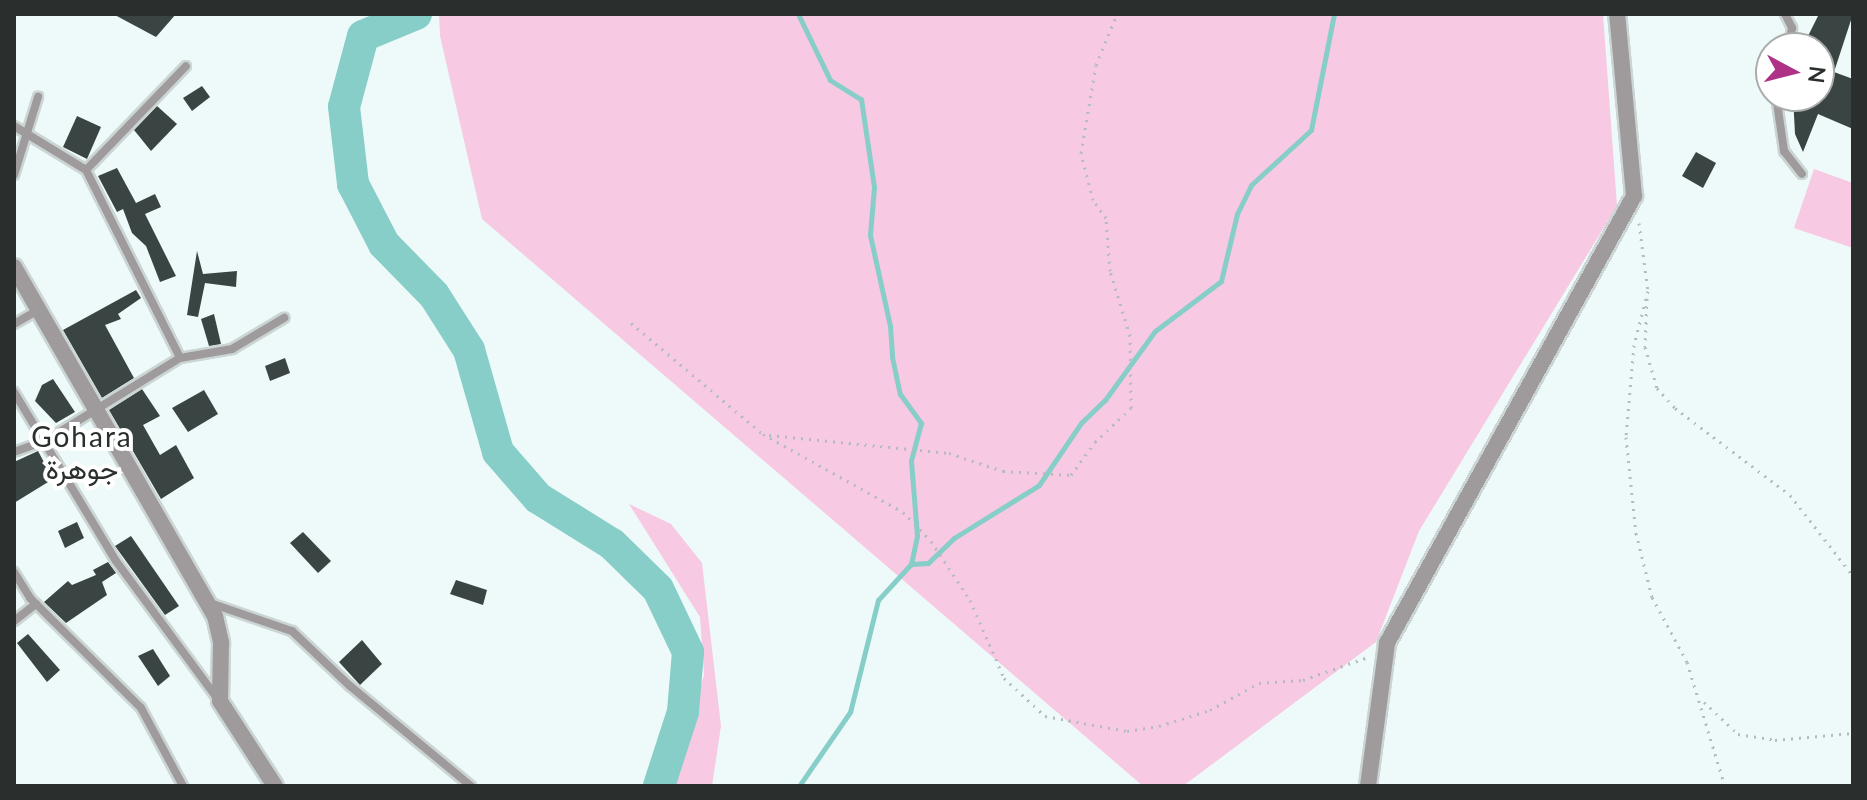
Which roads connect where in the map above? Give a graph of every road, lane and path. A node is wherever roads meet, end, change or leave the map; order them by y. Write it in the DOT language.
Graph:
graph roads {
  1 [pos="1117,14"];
  2 [pos="1617,14"];
  3 [pos="186,66"];
  4 [pos="38,97"];
  5 [pos="1778,112"];
  6 [pos="14,126"];
  7 [pos="27,133"];
  8 [pos="86,170"];
  9 [pos="1802,174"];
  10 [pos="14,175"];
  11 [pos="1634,196"];
  12 [pos="14,267"];
  13 [pos="1648,291"];
  14 [pos="38,310"];
  15 [pos="284,318"];
  16 [pos="631,323"];
  17 [pos="14,324"];
  18 [pos="180,358"];
  19 [pos="14,392"];
  20 [pos="94,410"];
  21 [pos="763,434"];
  22 [pos="45,441"];
  23 [pos="14,452"];
  24 [pos="14,572"];
  25 [pos="1853,576"];
  26 [pos="205,601"];
  27 [pos="36,604"];
  28 [pos="14,621"];
  29 [pos="1387,643"];
  30 [pos="1701,700"];
  31 [pos="220,701"];
  32 [pos="1853,733"];
  33 [pos="183,786"];
  34 [pos="275,786"];
  35 [pos="471,786"];
  36 [pos="1368,786"];
  37 [pos="1725,786"];
  1 -- 21 [label="path"];
  2 -- 11 [label="street"];
  3 -- 8 [label="lane"];
  4 -- 7 [label="lane"];
  5 -- 9 [label="lane"];
  6 -- 7 [label="lane"];
  7 -- 8 [label="lane"];
  7 -- 10 [label="lane"];
  8 -- 18 [label="lane"];
  11 -- 13 [label="path"];
  11 -- 29 [label="street"];
  12 -- 14 [label="street"];
  13 -- 25 [label="path"];
  13 -- 30 [label="path"];
  14 -- 17 [label="lane"];
  14 -- 20 [label="street"];
  15 -- 18 [label="lane"];
  16 -- 21 [label="path"];
  18 -- 20 [label="lane"];
  19 -- 22 [label="lane"];
  20 -- 22 [label="lane"];
  20 -- 26 [label="street"];
  21 -- 29 [label="path"];
  22 -- 23 [label="lane"];
  22 -- 31 [label="lane"];
  24 -- 27 [label="lane"];
  26 -- 31 [label="street"];
  26 -- 35 [label="lane"];
  27 -- 28 [label="lane"];
  27 -- 33 [label="lane"];
  29 -- 36 [label="street"];
  30 -- 32 [label="path"];
  30 -- 37 [label="path"];
  31 -- 34 [label="street"];
}
